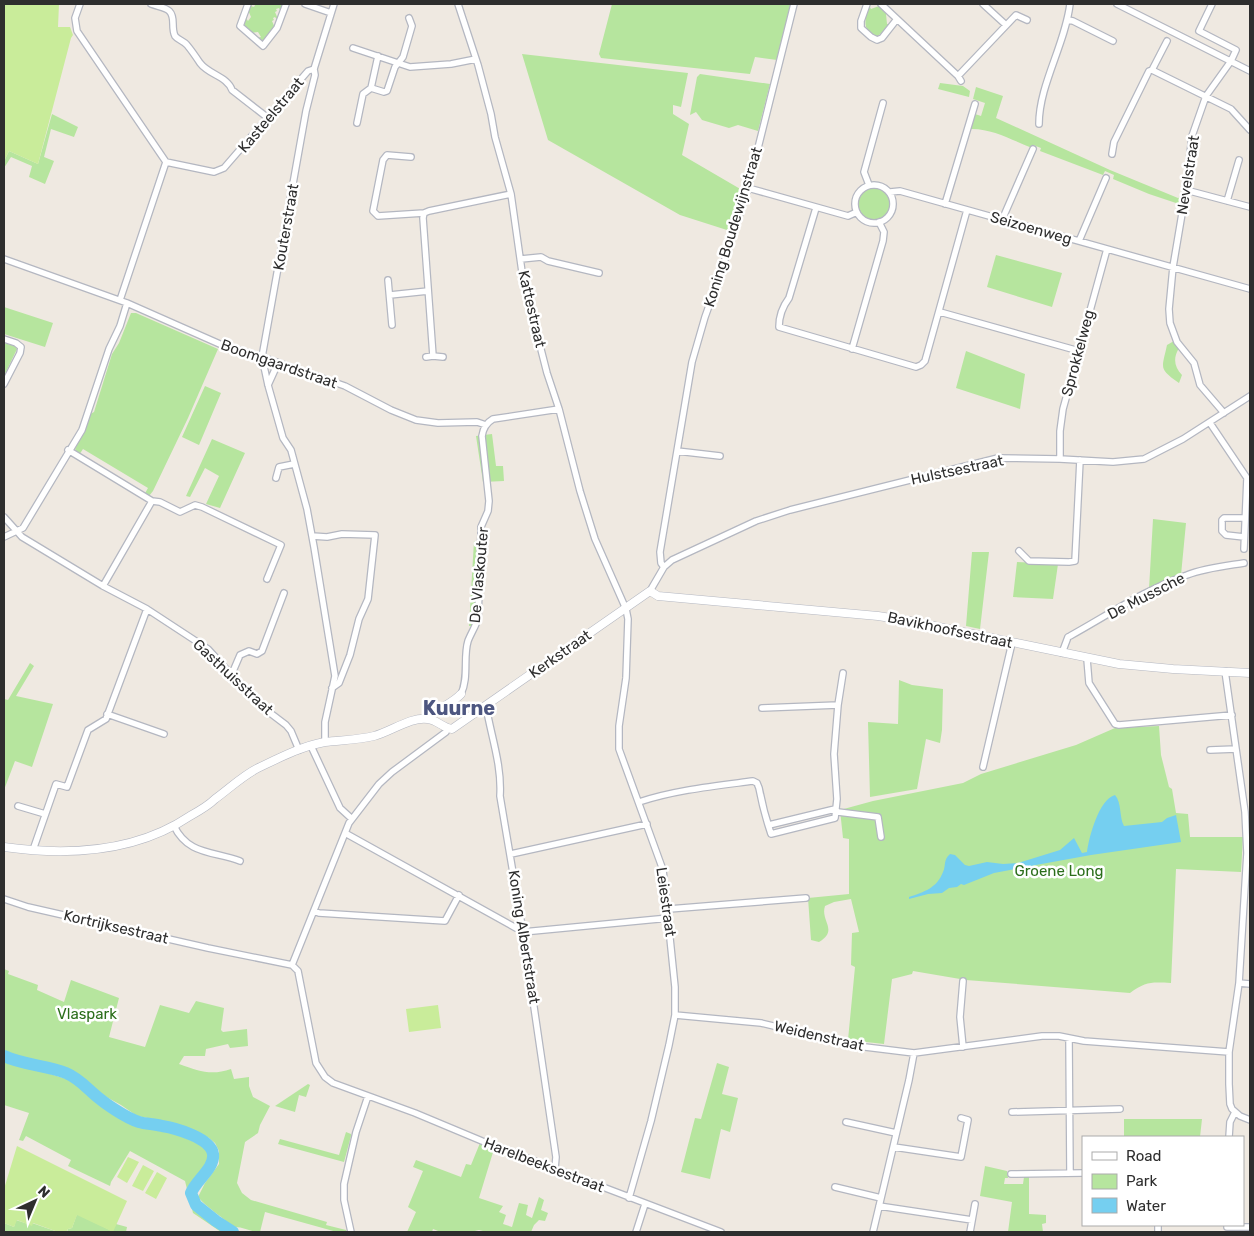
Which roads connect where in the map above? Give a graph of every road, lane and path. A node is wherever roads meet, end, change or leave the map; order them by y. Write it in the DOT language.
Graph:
graph roads {
  1 [pos="80,4"];
  2 [pos="151,4"];
  3 [pos="248,4"];
  4 [pos="286,4"];
  5 [pos="305,4"];
  6 [pos="334,4"];
  7 [pos="458,4"];
  8 [pos="794,4"];
  9 [pos="867,4"];
  10 [pos="882,4"];
  11 [pos="983,4"];
  12 [pos="1070,4"];
  13 [pos="1117,4"];
  14 [pos="1212,4"];
  15 [pos="331,13"];
  16 [pos="409,18"];
  17 [pos="897,20"];
  18 [pos="1027,20"];
  19 [pos="1068,20"];
  20 [pos="1006,25"];
  21 [pos="1113,41"];
  22 [pos="1167,41"];
  23 [pos="353,48"];
  24 [pos="378,56"];
  25 [pos="476,59"];
  26 [pos="1231,61"];
  27 [pos="398,64"];
  28 [pos="314,68"];
  29 [pos="1152,70"];
  30 [pos="1250,71"];
  31 [pos="372,88"];
  32 [pos="1206,96"];
  33 [pos="883,103"];
  34 [pos="975,104"];
  35 [pos="268,118"];
  36 [pos="357,122"];
  37 [pos="1039,124"];
  38 [pos="1250,130"];
  39 [pos="1033,149"];
  40 [pos="1112,154"];
  41 [pos="411,158"];
  42 [pos="1239,160"];
  43 [pos="166,162"];
  44 [pos="1106,178"];
  45 [pos="869,185"];
  46 [pos="748,188"];
  47 [pos="1186,190"];
  48 [pos="890,192"];
  49 [pos="511,194"];
  50 [pos="1227,201"];
  51 [pos="945,204"];
  52 [pos="816,208"];
  53 [pos="1250,208"];
  54 [pos="967,210"];
  55 [pos="857,212"];
  56 [pos="424,213"];
  57 [pos="1002,220"];
  58 [pos="879,222"];
  59 [pos="1078,241"];
  60 [pos="1107,249"];
  61 [pos="4,259"];
  62 [pos="521,259"];
  63 [pos="1173,268"];
  64 [pos="599,273"];
  65 [pos="388,280"];
  66 [pos="1250,289"];
  67 [pos="428,290"];
  68 [pos="390,295"];
  69 [pos="120,300"];
  70 [pos="127,302"];
  71 [pos="940,312"];
  72 [pos="392,325"];
  73 [pos="4,339"];
  74 [pos="852,349"];
  75 [pos="1079,350"];
  76 [pos="433,356"];
  77 [pos="262,357"];
  78 [pos="443,357"];
  79 [pos="426,358"];
  80 [pos="278,363"];
  81 [pos="4,384"];
  82 [pos="268,385"];
  83 [pos="1250,396"];
  84 [pos="559,409"];
  85 [pos="1224,413"];
  86 [pos="1210,423"];
  87 [pos="486,425"];
  88 [pos="68,450"];
  89 [pos="677,451"];
  90 [pos="720,456"];
  91 [pos="1060,459"];
  92 [pos="1080,460"];
  93 [pos="294,464"];
  94 [pos="276,478"];
  95 [pos="152,501"];
  96 [pos="4,518"];
  97 [pos="1244,518"];
  98 [pos="16,531"];
  99 [pos="312,536"];
  100 [pos="4,537"];
  101 [pos="1244,537"];
  102 [pos="1244,549"];
  103 [pos="1019,551"];
  104 [pos="1244,563"];
  105 [pos="664,567"];
  106 [pos="268,579"];
  107 [pos="103,586"];
  108 [pos="650,591"];
  109 [pos="284,593"];
  110 [pos="147,609"];
  111 [pos="626,609"];
  112 [pos="1012,643"];
  113 [pos="1062,653"];
  114 [pos="1087,659"];
  115 [pos="1225,671"];
  116 [pos="229,672"];
  117 [pos="843,673"];
  118 [pos="1250,673"];
  119 [pos="332,688"];
  120 [pos="461,694"];
  121 [pos="838,705"];
  122 [pos="486,706"];
  123 [pos="762,708"];
  124 [pos="108,714"];
  125 [pos="1232,714"];
  126 [pos="428,719"];
  127 [pos="447,728"];
  128 [pos="164,734"];
  129 [pos="325,742"];
  130 [pos="311,746"];
  131 [pos="1236,749"];
  132 [pos="299,750"];
  133 [pos="1210,750"];
  134 [pos="983,767"];
  135 [pos="639,802"];
  136 [pos="18,806"];
  137 [pos="835,809"];
  138 [pos="44,814"];
  139 [pos="352,818"];
  140 [pos="648,824"];
  141 [pos="174,826"];
  142 [pos="345,833"];
  143 [pos="882,837"];
  144 [pos="4,847"];
  145 [pos="33,850"];
  146 [pos="511,854"];
  147 [pos="240,861"];
  148 [pos="459,895"];
  149 [pos="806,898"];
  150 [pos="4,899"];
  151 [pos="669,909"];
  152 [pos="314,911"];
  153 [pos="670,918"];
  154 [pos="523,930"];
  155 [pos="296,957"];
  156 [pos="294,966"];
  157 [pos="963,981"];
  158 [pos="1239,983"];
  159 [pos="1250,984"];
  160 [pos="674,1015"];
  161 [pos="1069,1039"];
  162 [pos="964,1047"];
  163 [pos="914,1052"];
  164 [pos="1229,1052"];
  165 [pos="368,1096"];
  166 [pos="1120,1109"];
  167 [pos="1070,1110"];
  168 [pos="1012,1112"];
  169 [pos="1235,1112"];
  170 [pos="968,1120"];
  171 [pos="1250,1120"];
  172 [pos="846,1122"];
  173 [pos="896,1133"];
  174 [pos="1229,1136"];
  175 [pos="894,1146"];
  176 [pos="555,1168"];
  177 [pos="1070,1173"];
  178 [pos="1082,1173"];
  179 [pos="1011,1174"];
  180 [pos="835,1187"];
  181 [pos="630,1198"];
  182 [pos="881,1198"];
  183 [pos="645,1204"];
  184 [pos="975,1204"];
  185 [pos="879,1206"];
  186 [pos="972,1220"];
  187 [pos="1250,1227"];
  188 [pos="1228,1228"];
  189 [pos="351,1232"];
  190 [pos="636,1232"];
  191 [pos="720,1232"];
  192 [pos="873,1232"];
  193 [pos="970,1232"];
  1 -- 43 [label="street"];
  2 -- 35 [label="street"];
  3 -- 4 [label="street"];
  5 -- 15 [label="street"];
  6 -- 15 [label="street, Kasteelstraat"];
  7 -- 25 [label="street, Kattestraat"];
  8 -- 46 [label="street, Koning Boudewijnstraat"];
  9 -- 17 [label="street"];
  10 -- 17 [label="street"];
  11 -- 20 [label="street"];
  12 -- 19 [label="street"];
  13 -- 26 [label="street"];
  14 -- 26 [label="street"];
  15 -- 28 [label="street, Kasteelstraat"];
  16 -- 27 [label="street"];
  17 -- 20 [label="street"];
  18 -- 20 [label="street"];
  19 -- 21 [label="street"];
  19 -- 37 [label="street"];
  22 -- 29 [label="street"];
  23 -- 24 [label="street"];
  24 -- 27 [label="street"];
  24 -- 31 [label="street"];
  25 -- 27 [label="street"];
  25 -- 49 [label="street, Kattestraat"];
  26 -- 30 [label="street"];
  26 -- 32 [label="street, Nevelstraat"];
  27 -- 31 [label="street"];
  28 -- 35 [label="street, Kasteelstraat"];
  28 -- 77 [label="street, Kouterstraat"];
  29 -- 32 [label="street"];
  29 -- 40 [label="street"];
  31 -- 36 [label="street"];
  32 -- 38 [label="street"];
  32 -- 47 [label="street, Nevelstraat"];
  33 -- 45 [label="street"];
  34 -- 51 [label="street"];
  35 -- 43 [label="street, Kasteelstraat"];
  39 -- 57 [label="street"];
  41 -- 56 [label="street"];
  42 -- 50 [label="street"];
  43 -- 69 [label="street"];
  44 -- 59 [label="street"];
  45 -- 48 [label="street"];
  45 -- 55 [label="street"];
  46 -- 52 [label="street"];
  46 -- 89 [label="street, Koning Boudewijnstraat"];
  47 -- 50 [label="street"];
  47 -- 63 [label="street, Nevelstraat"];
  48 -- 51 [label="street, Seizoenweg"];
  48 -- 58 [label="street"];
  49 -- 56 [label="street"];
  49 -- 62 [label="street, Kattestraat"];
  50 -- 53 [label="street"];
  51 -- 54 [label="street, Seizoenweg"];
  52 -- 55 [label="street"];
  52 -- 74 [label="street"];
  54 -- 57 [label="street, Seizoenweg"];
  54 -- 71 [label="street"];
  55 -- 58 [label="street"];
  56 -- 67 [label="street"];
  57 -- 59 [label="street, Seizoenweg"];
  58 -- 74 [label="street"];
  59 -- 60 [label="street, Seizoenweg"];
  60 -- 63 [label="street, Seizoenweg"];
  60 -- 75 [label="street, Sprokkelweg"];
  61 -- 69 [label="street, Boomgaardstraat"];
  62 -- 64 [label="street"];
  62 -- 84 [label="street, Kattestraat"];
  63 -- 66 [label="street, Seizoenweg"];
  63 -- 85 [label="street, Nevelstraat"];
  65 -- 68 [label="street"];
  67 -- 68 [label="street"];
  67 -- 76 [label="street"];
  68 -- 72 [label="street"];
  69 -- 70 [label="street, Boomgaardstraat"];
  70 -- 77 [label="street, Boomgaardstraat"];
  70 -- 88 [label="street"];
  71 -- 74 [label="street"];
  71 -- 75 [label="street"];
  73 -- 81 [label="street"];
  75 -- 91 [label="street, Sprokkelweg"];
  76 -- 78 [label="street"];
  76 -- 79 [label="street"];
  77 -- 80 [label="street, Boomgaardstraat"];
  77 -- 82 [label="street, Kouterstraat"];
  80 -- 82 [label="street"];
  80 -- 87 [label="street, Boomgaardstraat"];
  82 -- 93 [label="street, Kouterstraat"];
  83 -- 85 [label="street, Hulstsestraat"];
  84 -- 87 [label="street, Boomgaardstraat"];
  84 -- 111 [label="street, Kattestraat"];
  85 -- 86 [label="street, Hulstsestraat"];
  86 -- 92 [label="street, Hulstsestraat"];
  86 -- 97 [label="street"];
  87 -- 120 [label="street, De Vlaskouter"];
  88 -- 95 [label="street"];
  88 -- 98 [label="street"];
  89 -- 90 [label="street"];
  89 -- 105 [label="street, Koning Boudewijnstraat"];
  91 -- 92 [label="street, Hulstsestraat"];
  91 -- 105 [label="street, Hulstsestraat"];
  92 -- 103 [label="street"];
  93 -- 94 [label="street"];
  93 -- 99 [label="street, Kouterstraat"];
  95 -- 106 [label="street"];
  95 -- 107 [label="street"];
  96 -- 98 [label="street, Gasthuisstraat"];
  97 -- 101 [label="street"];
  97 -- 101 [label="street"];
  98 -- 100 [label="street"];
  98 -- 107 [label="street, Gasthuisstraat"];
  99 -- 119 [label="street, Kouterstraat"];
  99 -- 119 [label="street, Kouterstraat"];
  101 -- 102 [label="street"];
  104 -- 113 [label="street, De Mussche"];
  105 -- 108 [label="street, Kerkstraat"];
  107 -- 110 [label="street, Gasthuisstraat"];
  108 -- 111 [label="street, Kerkstraat"];
  108 -- 112 [label="street, Bavikhoofsestraat"];
  109 -- 116 [label="street"];
  110 -- 116 [label="street, Gasthuisstraat"];
  110 -- 124 [label="street"];
  111 -- 122 [label="street, Kerkstraat"];
  111 -- 135 [label="street, Leiestraat"];
  112 -- 113 [label="street, Bavikhoofsestraat"];
  112 -- 134 [label="street"];
  113 -- 114 [label="street, Bavikhoofsestraat"];
  114 -- 115 [label="street, Bavikhoofsestraat"];
  114 -- 125 [label="street"];
  115 -- 118 [label="street, Bavikhoofsestraat"];
  115 -- 125 [label="street"];
  116 -- 132 [label="street, Gasthuisstraat"];
  117 -- 121 [label="street"];
  119 -- 129 [label="street, Kouterstraat"];
  120 -- 126 [label="street"];
  121 -- 123 [label="street"];
  121 -- 137 [label="street"];
  122 -- 127 [label="street, Kerkstraat"];
  122 -- 146 [label="street, Koning Albertstraat"];
  124 -- 128 [label="street"];
  124 -- 138 [label="street"];
  125 -- 131 [label="street"];
  126 -- 127 [label="street"];
  126 -- 129 [label="street"];
  127 -- 139 [label="street, Kerkstraat"];
  129 -- 130 [label="street"];
  130 -- 132 [label="street"];
  130 -- 139 [label="street"];
  131 -- 133 [label="street"];
  131 -- 158 [label="street"];
  132 -- 141 [label="street"];
  135 -- 137 [label="street"];
  135 -- 140 [label="street, Leiestraat"];
  136 -- 138 [label="street"];
  137 -- 143 [label="street"];
  138 -- 145 [label="street"];
  139 -- 142 [label="street, Kerkstraat"];
  140 -- 146 [label="street"];
  140 -- 151 [label="street, Leiestraat"];
  141 -- 145 [label="street"];
  141 -- 147 [label="street"];
  142 -- 148 [label="street"];
  142 -- 152 [label="street, Kerkstraat"];
  144 -- 145 [label="street"];
  146 -- 154 [label="street, Koning Albertstraat"];
  148 -- 152 [label="street"];
  148 -- 154 [label="street"];
  149 -- 151 [label="street"];
  150 -- 156 [label="street, Kortrijksestraat"];
  151 -- 153 [label="street, Leiestraat"];
  152 -- 155 [label="street, Kerkstraat"];
  153 -- 154 [label="street"];
  153 -- 160 [label="street, Leiestraat"];
  154 -- 176 [label="street, Koning Albertstraat"];
  155 -- 156 [label="street, Harelbeeksestraat"];
  156 -- 165 [label="street, Harelbeeksestraat"];
  157 -- 162 [label="street"];
  158 -- 159 [label="street"];
  158 -- 164 [label="street"];
  160 -- 163 [label="street, Weidenstraat"];
  160 -- 181 [label="street, Leiestraat"];
  161 -- 162 [label="street, Weidenstraat"];
  161 -- 164 [label="street, Weidenstraat"];
  161 -- 167 [label="street"];
  162 -- 163 [label="street, Weidenstraat"];
  163 -- 173 [label="street"];
  164 -- 169 [label="street"];
  165 -- 176 [label="street, Harelbeeksestraat"];
  165 -- 189 [label="street"];
  166 -- 167 [label="street"];
  167 -- 168 [label="street"];
  167 -- 177 [label="street"];
  169 -- 171 [label="street"];
  169 -- 174 [label="street"];
  170 -- 175 [label="street"];
  172 -- 173 [label="street"];
  173 -- 175 [label="street"];
  175 -- 182 [label="street"];
  176 -- 181 [label="street, Harelbeeksestraat"];
  177 -- 178 [label="street"];
  177 -- 179 [label="street"];
  180 -- 182 [label="street"];
  181 -- 183 [label="street, Harelbeeksestraat"];
  182 -- 185 [label="street"];
  183 -- 190 [label="street"];
  183 -- 191 [label="street, Harelbeeksestraat"];
  184 -- 186 [label="street"];
  185 -- 186 [label="street"];
  185 -- 192 [label="street"];
  186 -- 193 [label="street"];
  187 -- 188 [label="street"];
}
